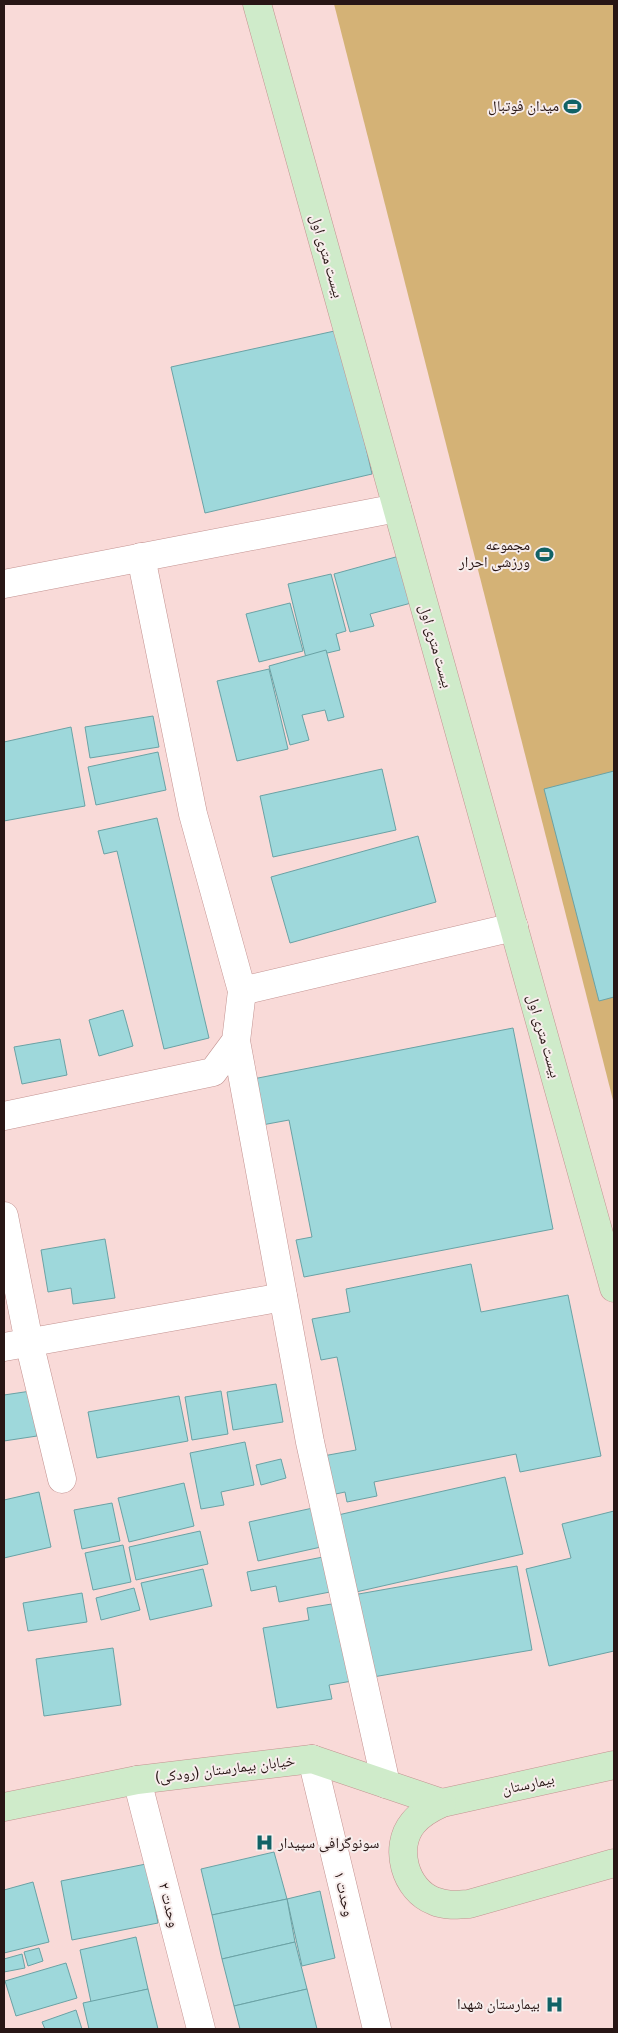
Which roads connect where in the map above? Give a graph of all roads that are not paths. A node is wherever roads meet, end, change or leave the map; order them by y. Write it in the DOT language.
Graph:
graph roads {
  1 [pos="257,4"];
  2 [pos="397,508"];
  3 [pos="141,557"];
  4 [pos="4,584"];
  5 [pos="514,927"];
  6 [pos="242,991"];
  7 [pos="236,1041"];
  8 [pos="4,1116"];
  9 [pos="4,1216"];
  10 [pos="614,1288"];
  11 [pos="283,1296"];
  12 [pos="16,1345"];
  13 [pos="62,1479"];
  14 [pos="312,1759"];
  15 [pos="614,1765"];
  16 [pos="137,1780"];
  17 [pos="386,1784"];
  18 [pos="442,1803"];
  19 [pos="4,1807"];
  20 [pos="614,1863"];
  21 [pos="201,2029"];
  22 [pos="377,2029"];
  1 -- 2 [label="street, بیست متری اول"];
  2 -- 3 [label="street"];
  2 -- 5 [label="street, بیست متری اول"];
  3 -- 4 [label="street"];
  3 -- 6 [label="street"];
  5 -- 6 [label="street"];
  5 -- 10 [label="street, بیست متری اول"];
  6 -- 7 [label="street"];
  7 -- 8 [label="street"];
  7 -- 11 [label="street"];
  9 -- 12 [label="street"];
  11 -- 12 [label="street"];
  11 -- 17 [label="street"];
  12 -- 13 [label="street"];
  14 -- 16 [label="street, خیابان بیمارستان (رودکی)"];
  14 -- 17 [label="street, خیابان بیمارستان (رودکی)"];
  14 -- 22 [label="street, وحدت ۱"];
  15 -- 18 [label="street, بیمارستان"];
  16 -- 19 [label="street, خیابان بیمارستان (رودکی)"];
  16 -- 21 [label="street, وحدت ۲"];
  17 -- 18 [label="street, خیابان بیمارستان (رودکی)"];
  18 -- 20 [label="street"];
}
